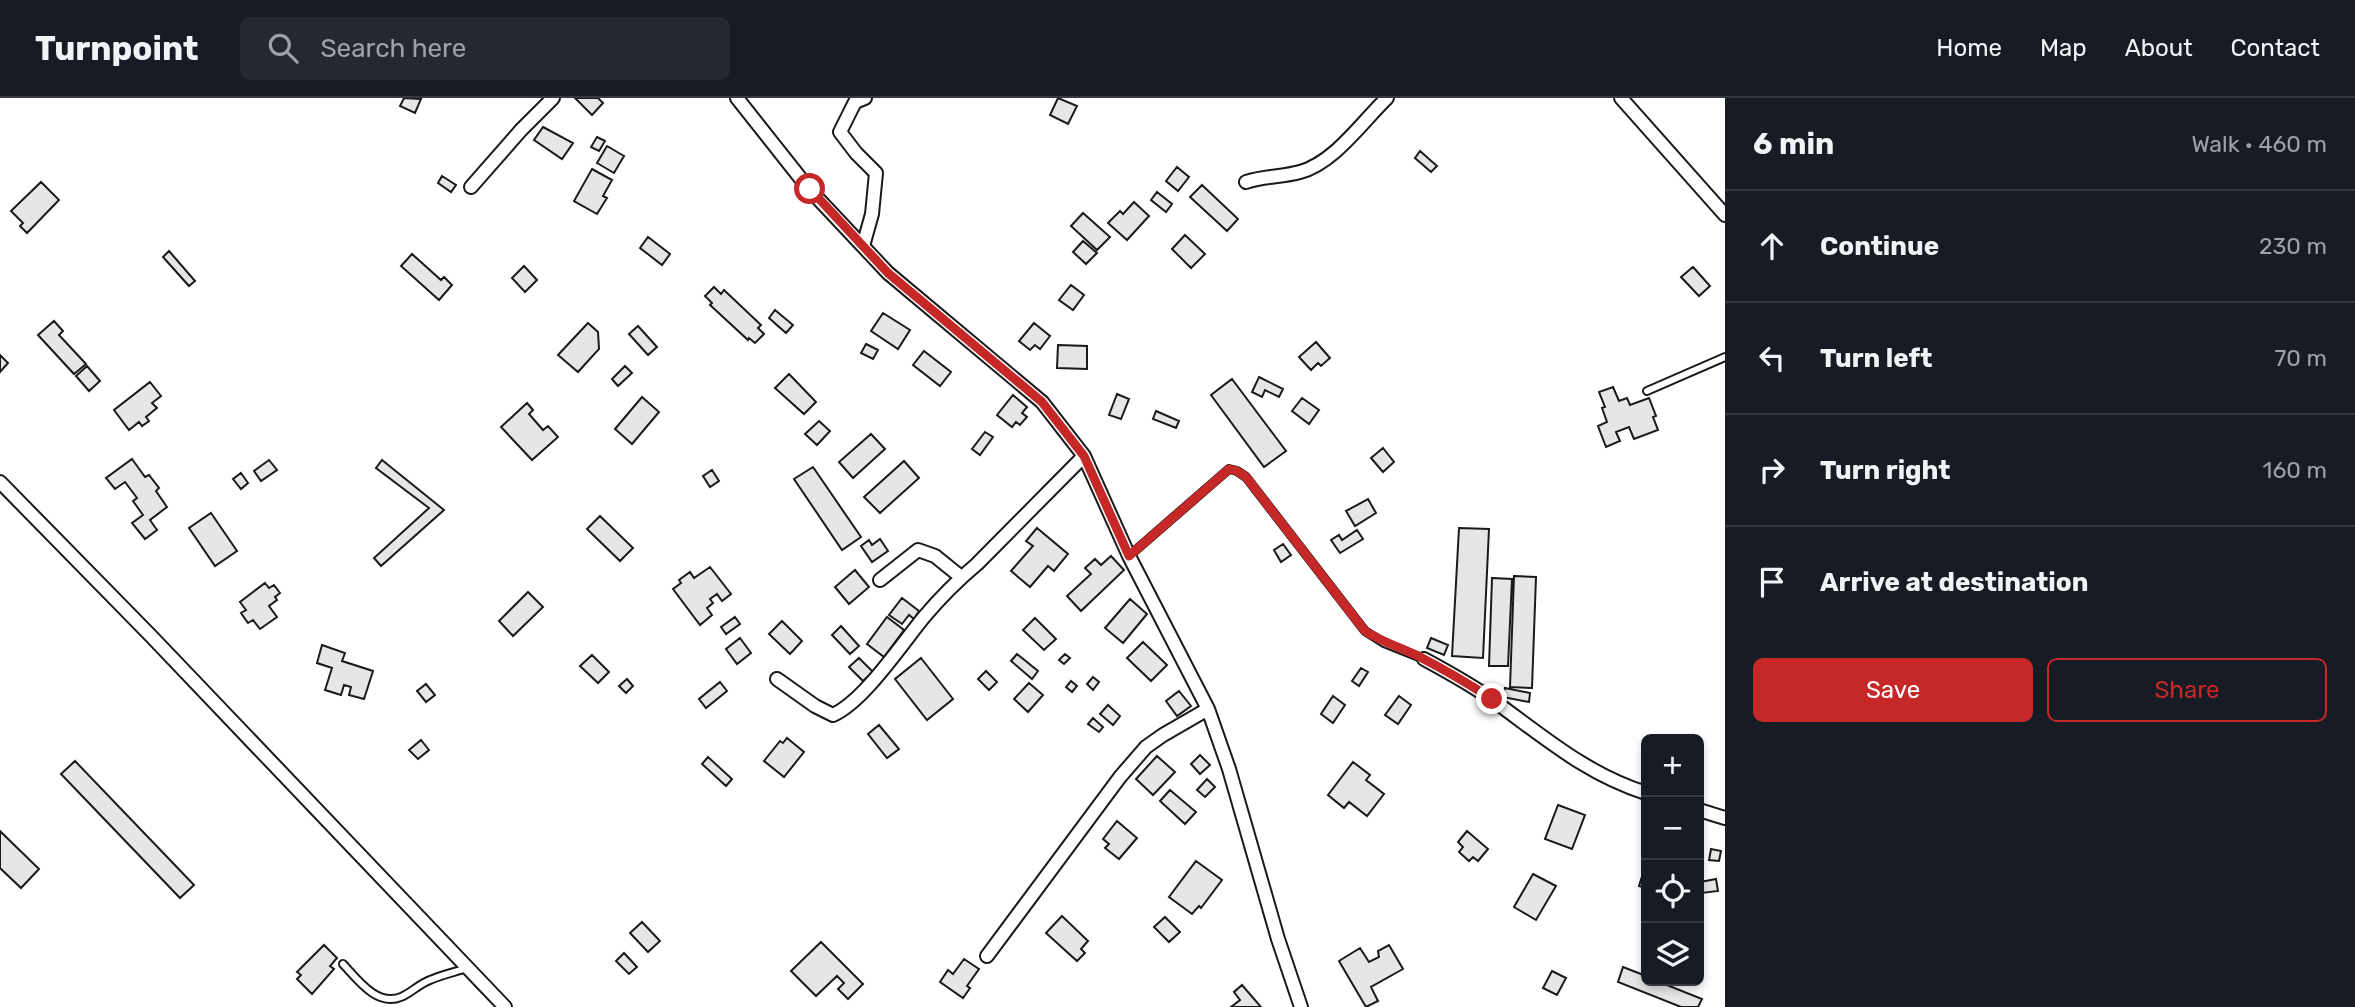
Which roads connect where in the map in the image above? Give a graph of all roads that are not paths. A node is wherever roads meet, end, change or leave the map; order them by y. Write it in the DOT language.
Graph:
graph roads {
  1 [pos="553,98"];
  2 [pos="737,98"];
  3 [pos="865,98"];
  4 [pos="1387,98"];
  5 [pos="1621,98"];
  6 [pos="1246,182"];
  7 [pos="471,187"];
  8 [pos="1725,215"];
  9 [pos="863,246"];
  10 [pos="1725,357"];
  11 [pos="1647,391"];
  12 [pos="1084,456"];
  13 [pos="0,482"];
  14 [pos="1129,556"];
  15 [pos="961,577"];
  16 [pos="880,580"];
  17 [pos="1424,659"];
  18 [pos="777,679"];
  19 [pos="1208,709"];
  20 [pos="1641,791"];
  21 [pos="1704,812"];
  22 [pos="1725,818"];
  23 [pos="987,956"];
  24 [pos="343,964"];
  25 [pos="467,968"];
  26 [pos="505,1007"];
  27 [pos="1301,1007"];
  1 -- 7 [label="street"];
  2 -- 9 [label="street"];
  3 -- 9 [label="street"];
  4 -- 6 [label="street"];
  5 -- 8 [label="street"];
  9 -- 12 [label="street"];
  10 -- 11 [label="lane"];
  12 -- 14 [label="street"];
  12 -- 15 [label="street"];
  13 -- 25 [label="street"];
  14 -- 17 [label="lane"];
  14 -- 19 [label="street"];
  15 -- 16 [label="street"];
  15 -- 18 [label="street"];
  17 -- 20 [label="street"];
  19 -- 23 [label="street"];
  19 -- 27 [label="street"];
  21 -- 22 [label="street"];
  24 -- 25 [label="lane"];
  25 -- 26 [label="street"];
}
